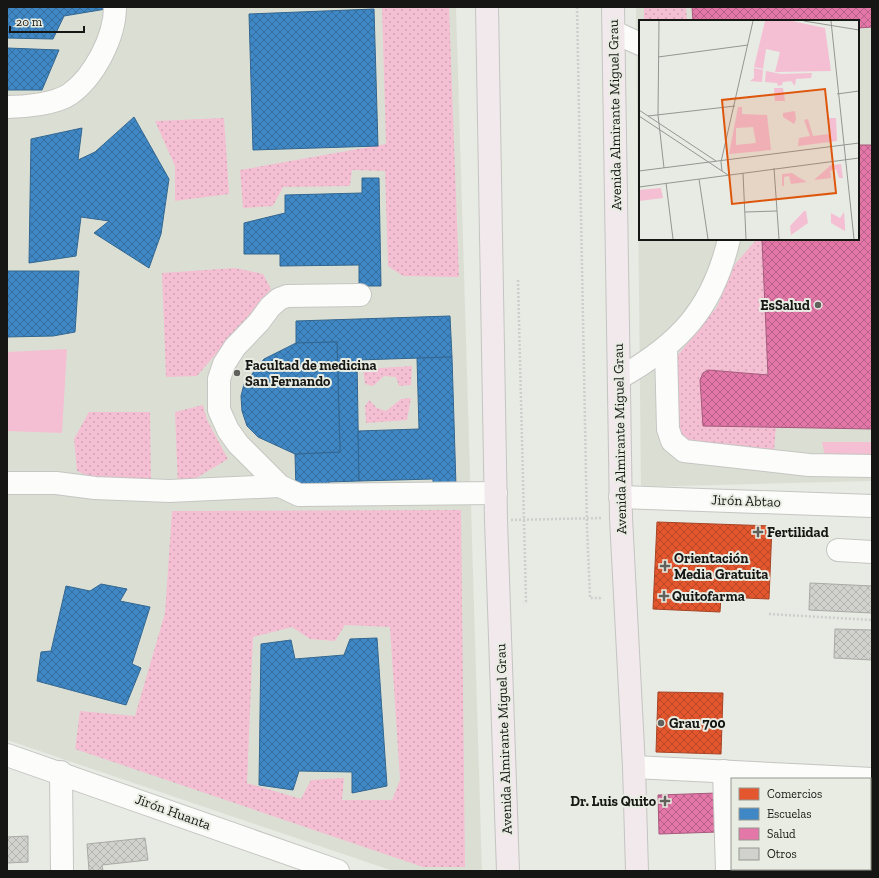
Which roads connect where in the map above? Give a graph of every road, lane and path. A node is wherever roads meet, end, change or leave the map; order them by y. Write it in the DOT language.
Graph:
graph roads {
  1 [pos="115,7"];
  2 [pos="487,7"];
  3 [pos="578,7"];
  4 [pos="613,7"];
  5 [pos="614,32"];
  6 [pos="639,44"];
  7 [pos="7,107"];
  8 [pos="729,240"];
  9 [pos="360,295"];
  10 [pos="666,349"];
  11 [pos="619,378"];
  12 [pos="872,466"];
  13 [pos="7,483"];
  14 [pos="280,486"];
  15 [pos="496,493"];
  16 [pos="620,497"];
  17 [pos="872,506"];
  18 [pos="601,518"];
  19 [pos="510,520"];
  20 [pos="524,527"];
  21 [pos="838,550"];
  22 [pos="872,552"];
  23 [pos="600,598"];
  24 [pos="526,601"];
  25 [pos="769,614"];
  26 [pos="872,620"];
  27 [pos="7,755"];
  28 [pos="634,767"];
  29 [pos="724,771"];
  30 [pos="60,772"];
  31 [pos="805,777"];
  32 [pos="838,778"];
  33 [pos="62,871"];
  34 [pos="338,871"];
  35 [pos="508,871"];
  36 [pos="637,871"];
  37 [pos="727,871"];
  1 -- 7 [label="street"];
  2 -- 15 [label="main road, Avenida Almirante Miguel Grau"];
  3 -- 23 [label="path"];
  4 -- 5 [label="main road, Avenida Almirante Miguel Grau"];
  5 -- 6 [label="street"];
  5 -- 11 [label="main road, Avenida Almirante Miguel Grau"];
  8 -- 10 [label="street"];
  9 -- 14 [label="street"];
  10 -- 11 [label="street"];
  10 -- 12 [label="street"];
  11 -- 16 [label="main road, Avenida Almirante Miguel Grau"];
  13 -- 14 [label="street"];
  14 -- 15 [label="street"];
  15 -- 35 [label="main road, Avenida Almirante Miguel Grau"];
  16 -- 17 [label="street, Jirón Abtao"];
  16 -- 28 [label="main road, Avenida Almirante Miguel Grau"];
  18 -- 19 [label="path, bridge"];
  20 -- 24 [label="path"];
  21 -- 22 [label="street"];
  25 -- 26 [label="path"];
  27 -- 30 [label="street, Jirón Huanta"];
  28 -- 29 [label="street"];
  28 -- 36 [label="main road, Avenida Almirante Miguel Grau"];
  29 -- 31 [label="street"];
  29 -- 37 [label="street"];
  30 -- 33 [label="street"];
  30 -- 34 [label="street, Jirón Huanta"];
  31 -- 32 [label="street"];
}
